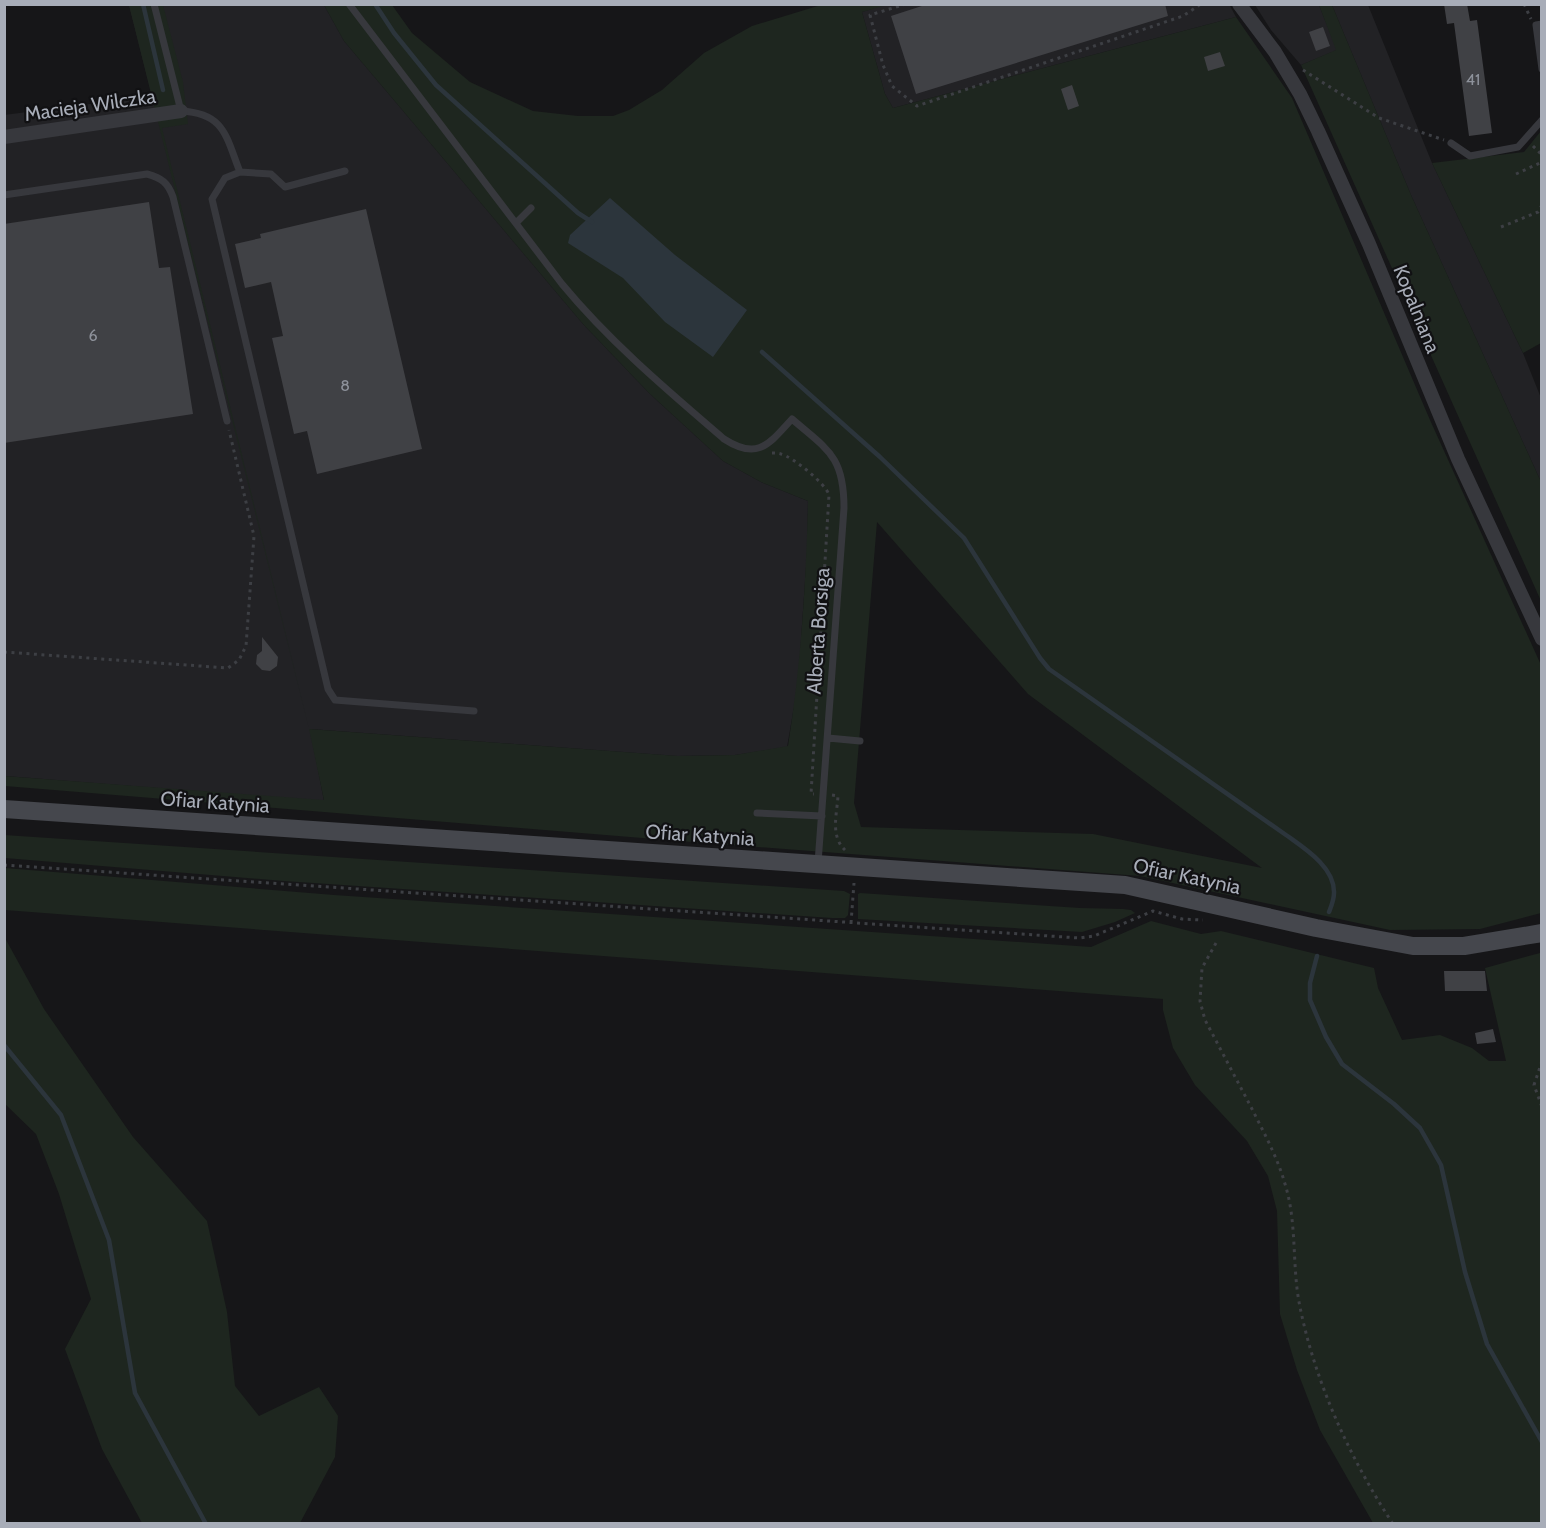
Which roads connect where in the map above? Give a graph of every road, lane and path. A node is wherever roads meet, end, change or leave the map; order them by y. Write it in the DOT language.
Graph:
graph roads {
  1 [pos="154,4"];
  2 [pos="349,4"];
  3 [pos="906,4"];
  4 [pos="1201,4"];
  5 [pos="1239,4"];
  6 [pos="1542,24"];
  7 [pos="1295,63"];
  8 [pos="1542,69"];
  9 [pos="181,111"];
  10 [pos="1542,120"];
  11 [pos="4,138"];
  12 [pos="1451,142"];
  13 [pos="1542,162"];
  14 [pos="345,171"];
  15 [pos="240,172"];
  16 [pos="1516,174"];
  17 [pos="4,195"];
  18 [pos="1542,206"];
  19 [pos="531,208"];
  20 [pos="516,224"];
  21 [pos="1502,227"];
  22 [pos="227,422"];
  23 [pos="756,450"];
  24 [pos="1542,639"];
  25 [pos="4,652"];
  26 [pos="474,711"];
  27 [pos="828,738"];
  28 [pos="860,741"];
  29 [pos="811,794"];
  30 [pos="838,796"];
  31 [pos="4,809"];
  32 [pos="757,813"];
  33 [pos="822,816"];
  34 [pos="849,851"];
  35 [pos="4,864"];
  36 [pos="818,866"];
  37 [pos="854,888"];
  38 [pos="1153,911"];
  39 [pos="851,923"];
  40 [pos="1542,933"];
  41 [pos="1216,943"];
  42 [pos="1542,1060"];
  43 [pos="1542,1107"];
  44 [pos="1393,1524"];
  1 -- 9 [label="lane"];
  2 -- 20 [label="lane"];
  3 -- 4 [label="path"];
  5 -- 24 [label="street, Kopalniana"];
  6 -- 8 [label="lane"];
  7 -- 12 [label="path"];
  9 -- 11 [label="street, Macieja Wilczka"];
  9 -- 15 [label="lane"];
  10 -- 12 [label="lane"];
  13 -- 16 [label="path"];
  14 -- 15 [label="lane"];
  15 -- 26 [label="lane"];
  17 -- 22 [label="lane"];
  18 -- 21 [label="path"];
  19 -- 20 [label="lane"];
  20 -- 23 [label="lane"];
  22 -- 25 [label="path"];
  23 -- 27 [label="lane, Alberta Borsiga"];
  23 -- 29 [label="path"];
  27 -- 28 [label="lane"];
  27 -- 33 [label="lane, Alberta Borsiga"];
  30 -- 34 [label="path"];
  31 -- 36 [label="street, Ofiar Katynia"];
  32 -- 33 [label="lane"];
  33 -- 36 [label="lane, Alberta Borsiga"];
  35 -- 39 [label="path"];
  36 -- 40 [label="street, Ofiar Katynia"];
  37 -- 39 [label="path"];
  38 -- 39 [label="path"];
  41 -- 44 [label="path"];
  42 -- 43 [label="path"];
}
